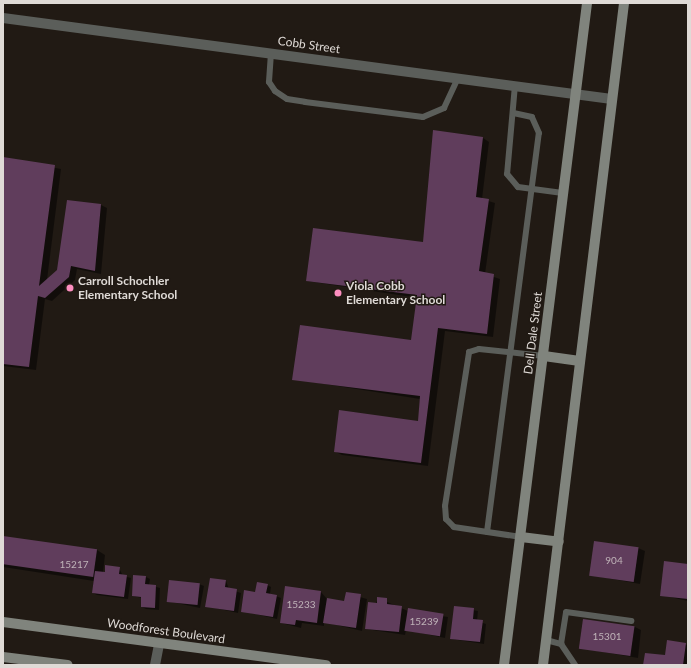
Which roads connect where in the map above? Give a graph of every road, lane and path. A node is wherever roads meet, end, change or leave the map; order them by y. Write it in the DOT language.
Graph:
graph roads {
  1 [pos="587,3"];
  2 [pos="624,3"];
  3 [pos="3,18"];
  4 [pos="271,53"];
  5 [pos="458,78"];
  6 [pos="515,85"];
  7 [pos="576,93"];
  8 [pos="612,98"];
  9 [pos="513,113"];
  10 [pos="530,189"];
  11 [pos="563,193"];
  12 [pos="510,352"];
  13 [pos="544,356"];
  14 [pos="580,361"];
  15 [pos="487,532"];
  16 [pos="521,537"];
  17 [pos="559,542"];
  18 [pos="631,621"];
  19 [pos="3,622"];
  20 [pos="546,640"];
  21 [pos="159,644"];
  22 [pos="561,644"];
  23 [pos="3,657"];
  24 [pos="68,665"];
  25 [pos="155,665"];
  26 [pos="326,665"];
  27 [pos="504,665"];
  28 [pos="543,665"];
  29 [pos="575,665"];
  1 -- 7 [label="main road, Dell Dale Street"];
  2 -- 8 [label="main road"];
  3 -- 4 [label="street, Cobb Street"];
  4 -- 5 [label="street, Cobb Street"];
  4 -- 5 [label="lane"];
  5 -- 6 [label="street, Cobb Street"];
  6 -- 7 [label="street, Cobb Street"];
  6 -- 9 [label="lane"];
  7 -- 8 [label="street, Cobb Street"];
  7 -- 11 [label="main road, Dell Dale Street"];
  8 -- 14 [label="main road"];
  9 -- 10 [label="lane"];
  9 -- 10 [label="lane"];
  10 -- 11 [label="lane"];
  10 -- 12 [label="lane"];
  11 -- 13 [label="main road, Dell Dale Street"];
  12 -- 13 [label="lane"];
  12 -- 15 [label="lane"];
  12 -- 15 [label="lane"];
  13 -- 14 [label="main road"];
  13 -- 16 [label="main road, Dell Dale Street"];
  14 -- 17 [label="main road"];
  15 -- 16 [label="lane"];
  16 -- 17 [label="main road"];
  16 -- 27 [label="main road, Dell Dale Street"];
  17 -- 20 [label="main road"];
  18 -- 22 [label="lane"];
  19 -- 21 [label="main road, Woodforest Boulevard"];
  20 -- 22 [label="lane"];
  20 -- 28 [label="main road"];
  21 -- 25 [label="street"];
  21 -- 26 [label="main road, Woodforest Boulevard"];
  22 -- 29 [label="lane"];
  23 -- 24 [label="main road"];
}
